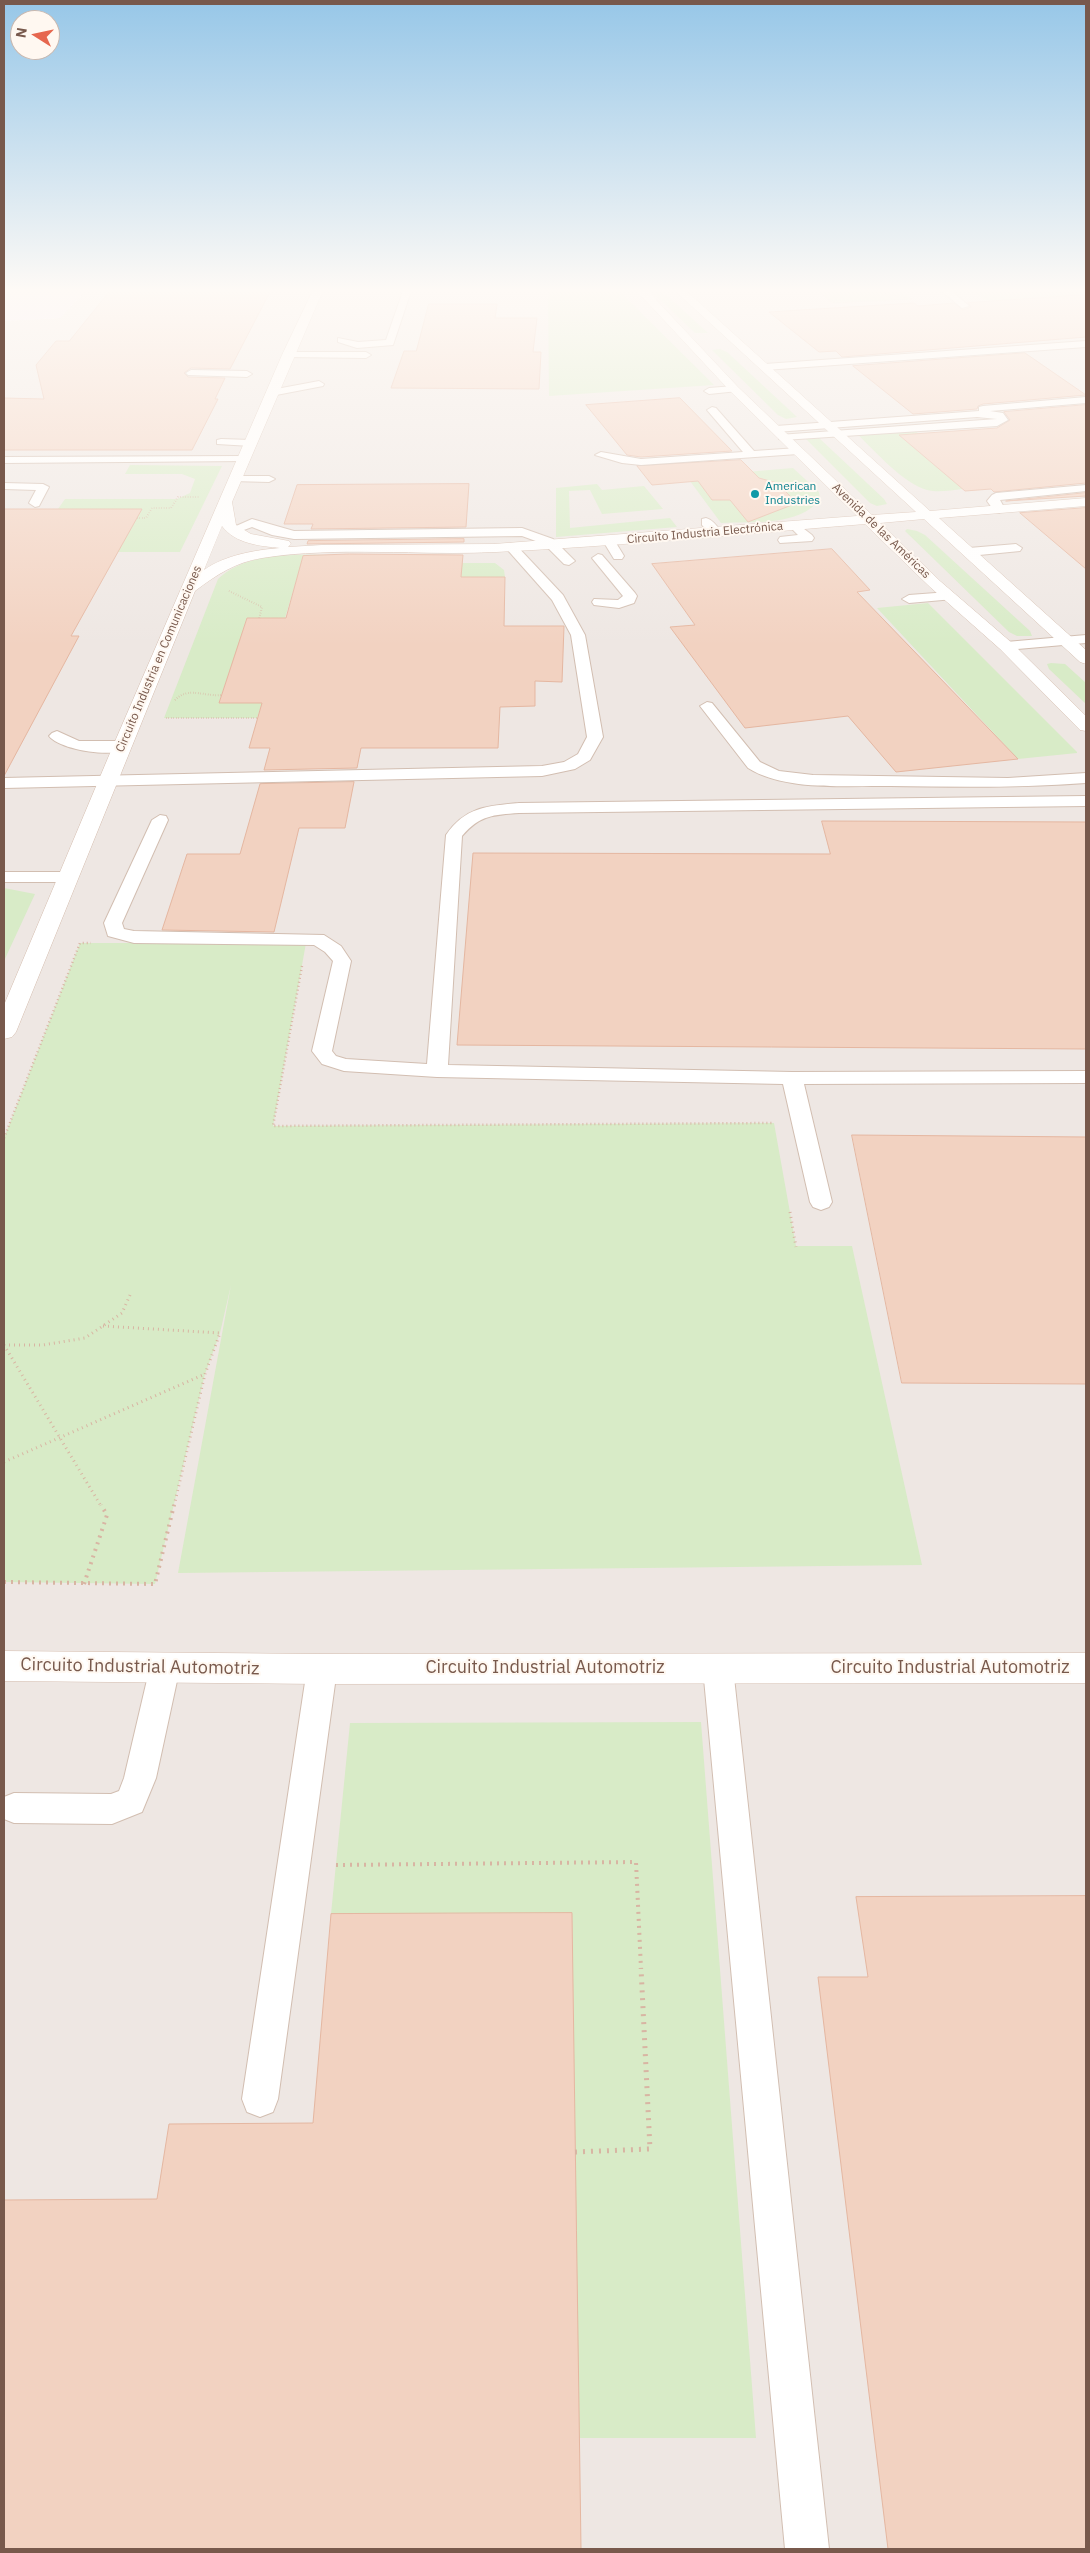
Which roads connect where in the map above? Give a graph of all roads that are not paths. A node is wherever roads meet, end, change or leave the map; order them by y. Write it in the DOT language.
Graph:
graph roads {
  1 [pos="266,407"];
  2 [pos="753,407"];
  3 [pos="810,407"];
  4 [pos="1016,407"];
  5 [pos="712,410"];
  6 [pos="831,426"];
  7 [pos="776,430"];
  8 [pos="221,442"];
  9 [pos="251,443"];
  10 [pos="751,454"];
  11 [pos="601,455"];
  12 [pos="802,455"];
  13 [pos="4,460"];
  14 [pos="122,460"];
  15 [pos="244,460"];
  16 [pos="773,462"];
  17 [pos="112,474"];
  18 [pos="269,479"];
  19 [pos="235,481"];
  20 [pos="8,486"];
  21 [pos="1086,488"];
  22 [pos="258,492"];
  23 [pos="4,497"];
  24 [pos="226,502"];
  25 [pos="1086,502"];
  26 [pos="36,503"];
  27 [pos="999,509"];
  28 [pos="929,515"];
  29 [pos="869,520"];
  30 [pos="706,522"];
  31 [pos="795,526"];
  32 [pos="233,530"];
  33 [pos="716,533"];
  34 [pos="784,540"];
  35 [pos="609,541"];
  36 [pos="554,545"];
  37 [pos="511,547"];
  38 [pos="1016,548"];
  39 [pos="322,549"];
  40 [pos="969,552"];
  41 [pos="618,556"];
  42 [pos="598,558"];
  43 [pos="569,561"];
  44 [pos="190,588"];
  45 [pos="949,596"];
  46 [pos="909,599"];
  47 [pos="599,602"];
  48 [pos="1086,639"];
  49 [pos="1066,641"];
  50 [pos="1006,646"];
  51 [pos="1085,656"];
  52 [pos="1064,657"];
  53 [pos="1038,659"];
  54 [pos="1020,661"];
  55 [pos="707,706"];
  56 [pos="1086,726"];
  57 [pos="57,736"];
  58 [pos="122,746"];
  59 [pos="1086,778"];
  60 [pos="107,782"];
  61 [pos="4,783"];
  62 [pos="1086,801"];
  63 [pos="160,820"];
  64 [pos="4,877"];
  65 [pos="69,877"];
  66 [pos="4,1032"];
  67 [pos="437,1071"];
  68 [pos="1086,1077"];
  69 [pos="792,1078"];
  70 [pos="821,1202"];
  71 [pos="4,1666"];
  72 [pos="165,1667"];
  73 [pos="718,1668"];
  74 [pos="1086,1668"];
  75 [pos="322,1669"];
  76 [pos="14,1808"];
  77 [pos="260,2099"];
  78 [pos="807,2549"];
  1 -- 9 [label="street, Circuito Industria en Comunicaciones"];
  2 -- 7 [label="street, Avenida de las Américas"];
  3 -- 6 [label="street"];
  4 -- 6 [label="lane"];
  5 -- 10 [label="lane"];
  6 -- 6 [label="lane"];
  6 -- 7 [label="lane"];
  6 -- 7 [label="lane"];
  6 -- 28 [label="street"];
  7 -- 12 [label="street, Avenida de las Américas"];
  8 -- 9 [label="lane"];
  9 -- 15 [label="street, Circuito Industria en Comunicaciones"];
  10 -- 11 [label="lane"];
  10 -- 12 [label="lane"];
  12 -- 16 [label="lane"];
  12 -- 29 [label="street, Avenida de las Américas"];
  13 -- 14 [label="lane"];
  14 -- 15 [label="lane"];
  14 -- 17 [label="lane"];
  15 -- 19 [label="street, Circuito Industria en Comunicaciones"];
  18 -- 19 [label="lane"];
  19 -- 22 [label="lane"];
  19 -- 24 [label="street, Circuito Industria en Comunicaciones"];
  20 -- 23 [label="lane"];
  20 -- 26 [label="lane"];
  21 -- 27 [label="lane"];
  24 -- 32 [label="street"];
  24 -- 44 [label="street, Circuito Industria en Comunicaciones"];
  25 -- 27 [label="street, Circuito Industria Electrónica"];
  27 -- 28 [label="street, Circuito Industria Electrónica"];
  28 -- 29 [label="street, Circuito Industria Electrónica"];
  28 -- 40 [label="street"];
  29 -- 31 [label="street, Circuito Industria Electrónica"];
  29 -- 45 [label="street, Avenida de las Américas"];
  30 -- 33 [label="lane"];
  31 -- 33 [label="street, Circuito Industria Electrónica"];
  31 -- 34 [label="lane"];
  32 -- 36 [label="lane"];
  32 -- 39 [label="street, Circuito Industria Electrónica"];
  33 -- 35 [label="street, Circuito Industria Electrónica"];
  35 -- 36 [label="street, Circuito Industria Electrónica"];
  35 -- 41 [label="lane"];
  36 -- 37 [label="street, Circuito Industria Electrónica"];
  36 -- 43 [label="lane"];
  37 -- 39 [label="street, Circuito Industria Electrónica"];
  37 -- 60 [label="lane"];
  38 -- 40 [label="lane"];
  39 -- 44 [label="street, Circuito Industria Electrónica"];
  40 -- 49 [label="street"];
  42 -- 47 [label="lane"];
  44 -- 58 [label="street, Circuito Industria en Comunicaciones"];
  45 -- 46 [label="lane"];
  45 -- 50 [label="street, Avenida de las Américas"];
  48 -- 49 [label="lane"];
  49 -- 50 [label="lane"];
  49 -- 51 [label="street"];
  50 -- 54 [label="street, Avenida de las Américas"];
  51 -- 52 [label="lane"];
  53 -- 54 [label="lane"];
  54 -- 56 [label="street, Avenida de las Américas"];
  55 -- 59 [label="lane"];
  57 -- 58 [label="lane"];
  58 -- 60 [label="street, Circuito Industria en Comunicaciones"];
  60 -- 61 [label="lane"];
  60 -- 65 [label="street, Circuito Industria en Comunicaciones"];
  62 -- 67 [label="lane"];
  63 -- 67 [label="lane"];
  64 -- 65 [label="lane"];
  65 -- 66 [label="street, Circuito Industria en Comunicaciones"];
  67 -- 69 [label="lane"];
  68 -- 69 [label="lane"];
  69 -- 70 [label="lane"];
  71 -- 72 [label="street, Circuito Industrial Automotriz"];
  72 -- 75 [label="street, Circuito Industrial Automotriz"];
  72 -- 76 [label="lane"];
  73 -- 74 [label="street, Circuito Industrial Automotriz"];
  73 -- 75 [label="street, Circuito Industrial Automotriz"];
  73 -- 78 [label="lane"];
  75 -- 77 [label="lane"];
}
